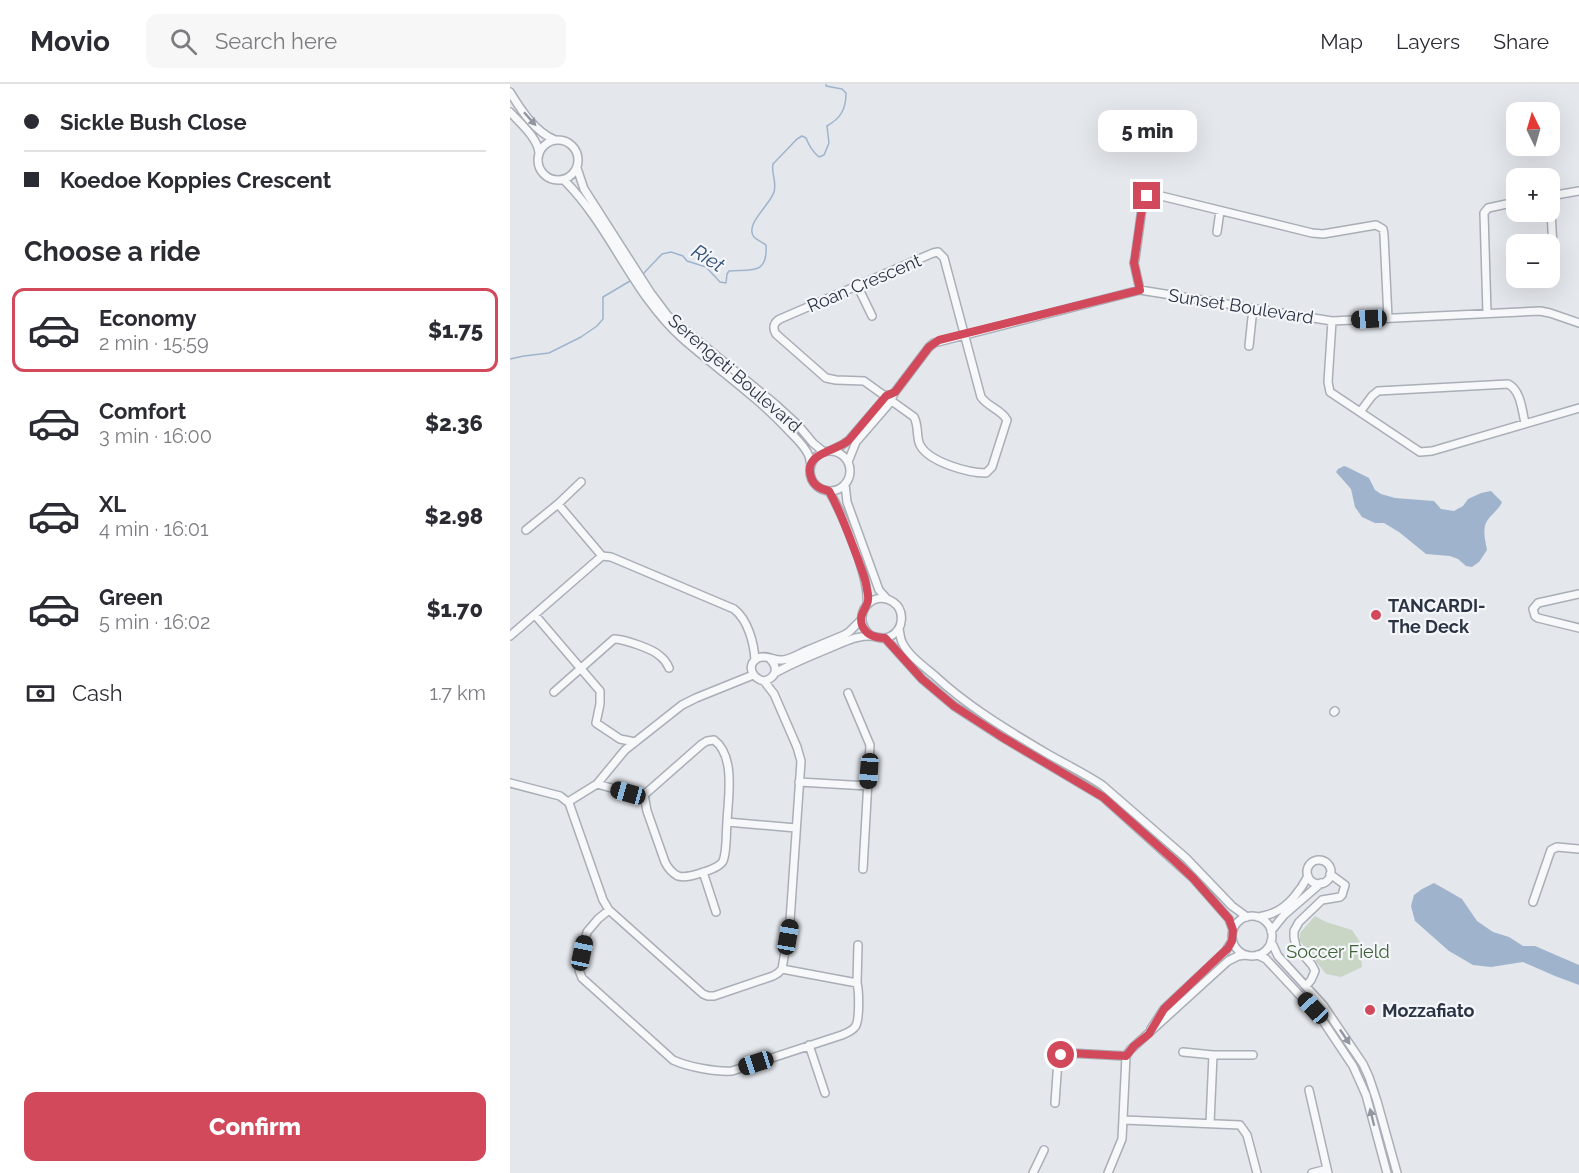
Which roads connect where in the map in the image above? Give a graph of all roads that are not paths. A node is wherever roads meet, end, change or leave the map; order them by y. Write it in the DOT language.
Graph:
graph roads {
  1 [pos="510,92"];
  2 [pos="510,112"];
  3 [pos="556,140"];
  4 [pos="539,154"];
  5 [pos="577,168"];
  6 [pos="564,180"];
  7 [pos="1579,192"];
  8 [pos="1560,195"];
  9 [pos="1506,204"];
  10 [pos="1220,211"];
  11 [pos="1217,232"];
  12 [pos="611,237"];
  13 [pos="857,285"];
  14 [pos="1140,290"];
  15 [pos="647,294"];
  16 [pos="1253,308"];
  17 [pos="1487,313"];
  18 [pos="872,316"];
  19 [pos="1388,318"];
  20 [pos="1332,321"];
  21 [pos="1579,323"];
  22 [pos="963,334"];
  23 [pos="1249,346"];
  24 [pos="888,398"];
  25 [pos="1579,408"];
  26 [pos="1360,412"];
  27 [pos="871,420"];
  28 [pos="1525,423"];
  29 [pos="827,451"];
  30 [pos="848,462"];
  31 [pos="811,465"];
  32 [pos="581,482"];
  33 [pos="845,484"];
  34 [pos="829,491"];
  35 [pos="558,504"];
  36 [pos="526,530"];
  37 [pos="602,556"];
  38 [pos="1579,594"];
  39 [pos="888,599"];
  40 [pos="867,604"];
  41 [pos="535,615"];
  42 [pos="861,620"];
  43 [pos="1579,628"];
  44 [pos="898,629"];
  45 [pos="510,636"];
  46 [pos="871,636"];
  47 [pos="885,638"];
  48 [pos="754,646"];
  49 [pos="813,652"];
  50 [pos="769,658"];
  51 [pos="755,660"];
  52 [pos="669,668"];
  53 [pos="580,669"];
  54 [pos="753,675"];
  55 [pos="774,675"];
  56 [pos="764,681"];
  57 [pos="554,692"];
  58 [pos="848,693"];
  59 [pos="774,694"];
  60 [pos="620,739"];
  61 [pos="635,742"];
  62 [pos="625,750"];
  63 [pos="799,782"];
  64 [pos="510,783"];
  65 [pos="597,784"];
  66 [pos="868,786"];
  67 [pos="644,797"];
  68 [pos="568,802"];
  69 [pos="727,822"];
  70 [pos="796,828"];
  71 [pos="1579,849"];
  72 [pos="863,869"];
  73 [pos="704,872"];
  74 [pos="1330,874"];
  75 [pos="1308,876"];
  76 [pos="1321,883"];
  77 [pos="1533,902"];
  78 [pos="609,910"];
  79 [pos="716,912"];
  80 [pos="1247,917"];
  81 [pos="1258,917"];
  82 [pos="1233,930"];
  83 [pos="1271,931"];
  84 [pos="1232,941"];
  85 [pos="1271,941"];
  86 [pos="858,945"];
  87 [pos="1246,955"];
  88 [pos="1258,955"];
  89 [pos="782,969"];
  90 [pos="857,983"];
  91 [pos="1306,986"];
  92 [pos="1184,989"];
  93 [pos="1190,996"];
  94 [pos="1169,1004"];
  95 [pos="1175,1010"];
  96 [pos="1149,1034"];
  97 [pos="809,1045"];
  98 [pos="1183,1052"];
  99 [pos="1213,1055"];
  100 [pos="1253,1055"];
  101 [pos="1126,1056"];
  102 [pos="1309,1090"];
  103 [pos="825,1093"];
  104 [pos="1055,1103"];
  105 [pos="1124,1120"];
  106 [pos="1210,1123"];
  107 [pos="1044,1150"];
  108 [pos="1328,1171"];
  109 [pos="1033,1173"];
  110 [pos="1108,1173"];
  111 [pos="1257,1173"];
  112 [pos="1312,1173"];
  113 [pos="1387,1173"];
  114 [pos="1397,1173"];
  1 -- 3 [label="street, one-way"];
  2 -- 4 [label="street"];
  3 -- 4 [label="street"];
  3 -- 5 [label="street"];
  4 -- 6 [label="street"];
  5 -- 6 [label="street"];
  5 -- 12 [label="street, Serengeti Boulevard"];
  6 -- 12 [label="street, Serengeti Boulevard"];
  7 -- 8 [label="street"];
  9 -- 17 [label="street"];
  10 -- 11 [label="street"];
  10 -- 14 [label="street"];
  10 -- 19 [label="street"];
  12 -- 15 [label="street, Serengeti Boulevard"];
  13 -- 18 [label="street"];
  13 -- 22 [label="street, Roan Crescent"];
  13 -- 24 [label="street, Roan Crescent"];
  14 -- 16 [label="street, Sunset Boulevard"];
  14 -- 22 [label="street, Sunset Boulevard"];
  15 -- 29 [label="street, Serengeti Boulevard"];
  15 -- 31 [label="street, Serengeti Boulevard"];
  16 -- 20 [label="street, Sunset Boulevard"];
  16 -- 23 [label="street"];
  17 -- 19 [label="street, Sunset Boulevard"];
  17 -- 21 [label="street, Sunset Boulevard"];
  19 -- 20 [label="street, Sunset Boulevard"];
  20 -- 26 [label="street"];
  22 -- 24 [label="street, Sunset Boulevard"];
  22 -- 24 [label="street, Roan Crescent"];
  24 -- 27 [label="street"];
  25 -- 28 [label="street"];
  26 -- 28 [label="street"];
  26 -- 28 [label="street"];
  27 -- 29 [label="street"];
  27 -- 30 [label="street"];
  29 -- 30 [label="street"];
  29 -- 31 [label="street"];
  30 -- 33 [label="street"];
  31 -- 34 [label="street"];
  32 -- 35 [label="street"];
  33 -- 34 [label="street"];
  33 -- 39 [label="street"];
  34 -- 40 [label="street"];
  35 -- 36 [label="street"];
  35 -- 37 [label="street"];
  37 -- 41 [label="street"];
  37 -- 48 [label="street"];
  38 -- 43 [label="street"];
  39 -- 40 [label="street"];
  39 -- 44 [label="street"];
  40 -- 42 [label="street"];
  41 -- 45 [label="street"];
  41 -- 53 [label="street"];
  42 -- 46 [label="street"];
  42 -- 49 [label="street"];
  44 -- 47 [label="street"];
  44 -- 80 [label="street"];
  46 -- 47 [label="street"];
  46 -- 49 [label="street"];
  47 -- 82 [label="street"];
  48 -- 50 [label="street"];
  48 -- 51 [label="street"];
  49 -- 50 [label="street"];
  49 -- 55 [label="street"];
  50 -- 51 [label="street"];
  50 -- 55 [label="street"];
  51 -- 54 [label="street"];
  52 -- 53 [label="street"];
  53 -- 57 [label="street"];
  53 -- 60 [label="street"];
  54 -- 56 [label="street"];
  54 -- 61 [label="street"];
  55 -- 56 [label="street"];
  55 -- 59 [label="street"];
  56 -- 59 [label="street"];
  58 -- 66 [label="street"];
  59 -- 63 [label="street"];
  60 -- 61 [label="street"];
  60 -- 62 [label="street"];
  61 -- 62 [label="street"];
  62 -- 65 [label="street"];
  63 -- 66 [label="street"];
  63 -- 70 [label="street"];
  64 -- 68 [label="street"];
  65 -- 67 [label="street"];
  65 -- 68 [label="street"];
  66 -- 72 [label="street"];
  67 -- 69 [label="street"];
  67 -- 73 [label="street"];
  68 -- 78 [label="street"];
  69 -- 70 [label="street"];
  69 -- 73 [label="street"];
  70 -- 89 [label="street"];
  71 -- 77 [label="street"];
  73 -- 79 [label="street"];
  74 -- 75 [label="street"];
  74 -- 76 [label="street"];
  74 -- 91 [label="street"];
  75 -- 76 [label="street"];
  75 -- 81 [label="street"];
  76 -- 83 [label="street"];
  78 -- 89 [label="street"];
  78 -- 97 [label="street"];
  80 -- 81 [label="street"];
  80 -- 82 [label="street"];
  81 -- 83 [label="street"];
  82 -- 84 [label="street"];
  83 -- 85 [label="street"];
  84 -- 87 [label="street"];
  84 -- 92 [label="street"];
  85 -- 88 [label="street"];
  85 -- 91 [label="street"];
  86 -- 90 [label="street"];
  87 -- 88 [label="street"];
  87 -- 93 [label="street"];
  113 -- 88 [label="street, one-way"];
  89 -- 90 [label="street"];
  90 -- 97 [label="street"];
  91 -- 114 [label="street, one-way"];
  92 -- 93 [label="street"];
  92 -- 94 [label="street"];
  93 -- 95 [label="street"];
  94 -- 95 [label="street"];
  94 -- 96 [label="street"];
  95 -- 96 [label="street"];
  96 -- 101 [label="street"];
  97 -- 103 [label="street"];
  98 -- 99 [label="street"];
  99 -- 100 [label="street"];
  99 -- 106 [label="street"];
  101 -- 104 [label="street"];
  101 -- 105 [label="street"];
  102 -- 108 [label="street"];
  105 -- 106 [label="street"];
  105 -- 110 [label="street"];
  106 -- 111 [label="street"];
  107 -- 109 [label="street"];
  108 -- 112 [label="street"];
}
